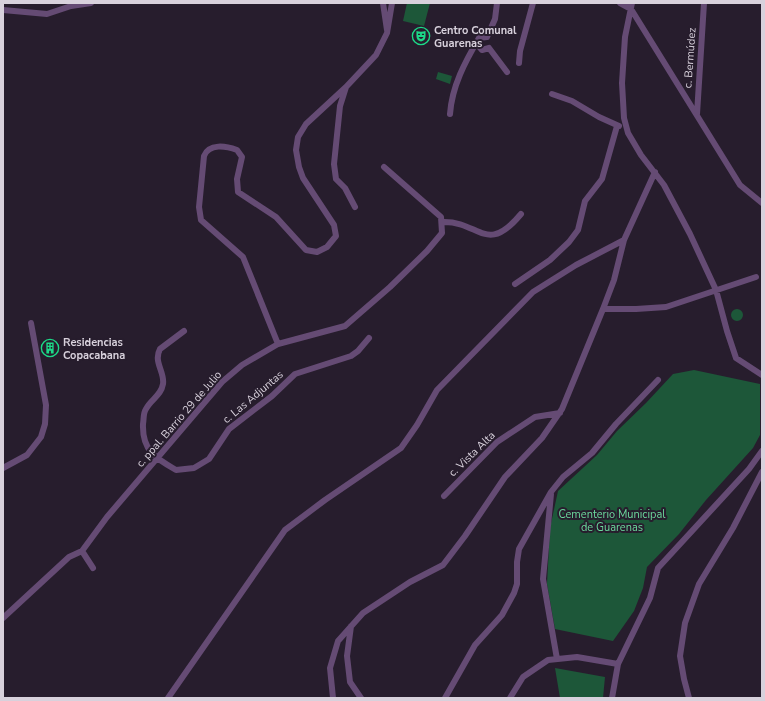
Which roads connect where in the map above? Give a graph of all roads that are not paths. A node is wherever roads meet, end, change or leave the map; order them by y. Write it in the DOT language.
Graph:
graph roads {
  1 [pos="91,3"];
  2 [pos="383,3"];
  3 [pos="392,3"];
  4 [pos="497,3"];
  5 [pos="533,3"];
  6 [pos="620,3"];
  7 [pos="704,3"];
  8 [pos="70,5"];
  9 [pos="632,6"];
  10 [pos="3,10"];
  11 [pos="387,33"];
  12 [pos="487,37"];
  13 [pos="477,44"];
  14 [pos="488,48"];
  15 [pos="519,63"];
  16 [pos="507,72"];
  17 [pos="346,87"];
  18 [pos="552,94"];
  19 [pos="450,114"];
  20 [pos="696,114"];
  21 [pos="617,126"];
  22 [pos="627,128"];
  23 [pos="384,167"];
  24 [pos="655,172"];
  25 [pos="762,203"];
  26 [pos="355,207"];
  27 [pos="521,214"];
  28 [pos="442,222"];
  29 [pos="624,240"];
  30 [pos="756,277"];
  31 [pos="515,284"];
  32 [pos="716,290"];
  33 [pos="603,309"];
  34 [pos="31,323"];
  35 [pos="184,331"];
  36 [pos="369,338"];
  37 [pos="278,344"];
  38 [pos="762,375"];
  39 [pos="658,380"];
  40 [pos="560,413"];
  41 [pos="762,451"];
  42 [pos="158,458"];
  43 [pos="3,468"];
  44 [pos="762,472"];
  45 [pos="760,481"];
  46 [pos="551,492"];
  47 [pos="444,496"];
  48 [pos="82,551"];
  49 [pos="93,568"];
  50 [pos="3,618"];
  51 [pos="350,626"];
  52 [pos="557,659"];
  53 [pos="618,664"];
  54 [pos="168,698"];
  55 [pos="333,698"];
  56 [pos="361,698"];
  57 [pos="445,698"];
  58 [pos="510,698"];
  59 [pos="612,698"];
  60 [pos="689,698"];
  1 -- 8 [label="street"];
  2 -- 11 [label="street"];
  3 -- 11 [label="street"];
  4 -- 12 [label="street"];
  5 -- 15 [label="street"];
  6 -- 9 [label="street"];
  7 -- 20 [label="street, c. Bermúdez"];
  8 -- 10 [label="street"];
  9 -- 20 [label="street"];
  9 -- 22 [label="street"];
  11 -- 17 [label="street"];
  12 -- 13 [label="street"];
  12 -- 14 [label="street"];
  13 -- 14 [label="street"];
  13 -- 19 [label="street"];
  14 -- 16 [label="street"];
  17 -- 26 [label="street"];
  17 -- 37 [label="street"];
  18 -- 21 [label="street"];
  20 -- 25 [label="street"];
  21 -- 22 [label="street"];
  21 -- 31 [label="street"];
  22 -- 24 [label="street"];
  23 -- 28 [label="street"];
  24 -- 29 [label="street"];
  24 -- 32 [label="street"];
  27 -- 28 [label="street"];
  28 -- 37 [label="street, c. ppal. Barrio 29 de Julio"];
  29 -- 33 [label="street"];
  29 -- 54 [label="street"];
  30 -- 32 [label="street"];
  32 -- 33 [label="street"];
  32 -- 38 [label="street"];
  33 -- 40 [label="street"];
  34 -- 43 [label="street"];
  35 -- 42 [label="street, c. Las Adjuntas"];
  36 -- 42 [label="street, c. Las Adjuntas"];
  37 -- 42 [label="street, c. ppal. Barrio 29 de Julio"];
  39 -- 46 [label="street"];
  40 -- 47 [label="street, c. Vista Alta"];
  40 -- 51 [label="street"];
  41 -- 53 [label="street"];
  42 -- 48 [label="street, c. ppal. Barrio 29 de Julio"];
  44 -- 45 [label="street"];
  45 -- 60 [label="street"];
  46 -- 52 [label="street"];
  46 -- 57 [label="street"];
  48 -- 49 [label="street"];
  48 -- 50 [label="street, c. ppal. Barrio 29 de Julio"];
  51 -- 55 [label="street"];
  51 -- 56 [label="street"];
  52 -- 53 [label="street"];
  52 -- 58 [label="street"];
  53 -- 59 [label="street"];
}
